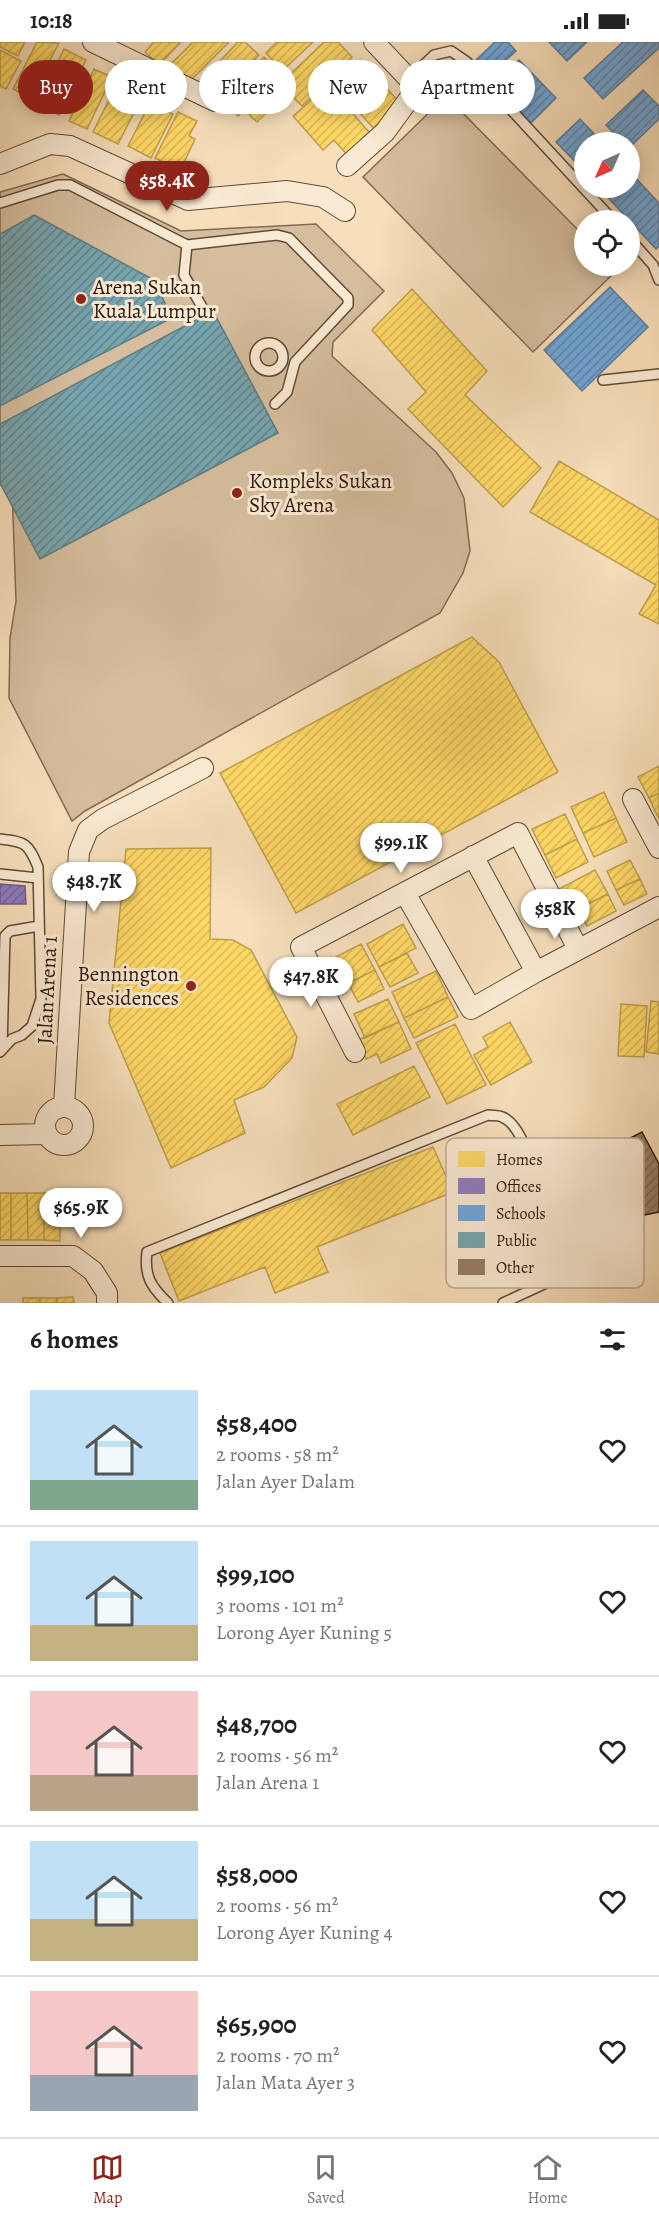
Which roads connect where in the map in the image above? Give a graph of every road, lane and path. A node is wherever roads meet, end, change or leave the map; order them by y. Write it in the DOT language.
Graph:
graph roads {
  1 [pos="93,42"];
  2 [pos="374,42"];
  3 [pos="431,60"];
  4 [pos="463,60"];
  5 [pos="400,69"];
  6 [pos="199,93"];
  7 [pos="400,111"];
  8 [pos="514,114"];
  9 [pos="0,164"];
  10 [pos="347,166"];
  11 [pos="0,203"];
  12 [pos="604,210"];
  13 [pos="345,211"];
  14 [pos="187,245"];
  15 [pos="640,251"];
  16 [pos="659,280"];
  17 [pos="202,307"];
  18 [pos="283,362"];
  19 [pos="295,362"];
  20 [pos="659,374"];
  21 [pos="603,380"];
  22 [pos="275,404"];
  23 [pos="203,768"];
  24 [pos="633,799"];
  25 [pos="0,839"];
  26 [pos="659,848"];
  27 [pos="474,856"];
  28 [pos="0,874"];
  29 [pos="38,878"];
  30 [pos="405,893"];
  31 [pos="659,907"];
  32 [pos="39,926"];
  33 [pos="578,949"];
  34 [pos="536,972"];
  35 [pos="1,1050"];
  36 [pos="355,1052"];
  37 [pos="64,1106"];
  38 [pos="46,1134"];
  39 [pos="0,1135"];
  40 [pos="521,1138"];
  41 [pos="0,1256"];
  42 [pos="535,1288"];
  43 [pos="107,1303"];
  44 [pos="168,1303"];
  45 [pos="503,1303"];
  1 -- 6 [label="street"];
  2 -- 5 [label="street"];
  3 -- 4 [label="lane"];
  7 -- 10 [label="street"];
  8 -- 12 [label="lane"];
  9 -- 13 [label="street"];
  11 -- 14 [label="lane"];
  14 -- 17 [label="lane"];
  14 -- 19 [label="lane"];
  15 -- 16 [label="lane"];
  18 -- 19 [label="lane"];
  19 -- 22 [label="lane"];
  20 -- 21 [label="lane"];
  23 -- 37 [label="street, Jalan Arena 1"];
  24 -- 26 [label="street"];
  25 -- 29 [label="lane"];
  27 -- 30 [label="street"];
  27 -- 33 [label="street"];
  27 -- 34 [label="street"];
  28 -- 29 [label="lane"];
  29 -- 32 [label="lane"];
  30 -- 34 [label="street"];
  30 -- 36 [label="street"];
  31 -- 33 [label="street"];
  32 -- 35 [label="lane"];
  32 -- 35 [label="lane"];
  33 -- 34 [label="street"];
  37 -- 38 [label="street"];
  37 -- 38 [label="street"];
  38 -- 39 [label="street"];
  40 -- 44 [label="lane"];
  41 -- 43 [label="street"];
  42 -- 45 [label="lane"];
}
